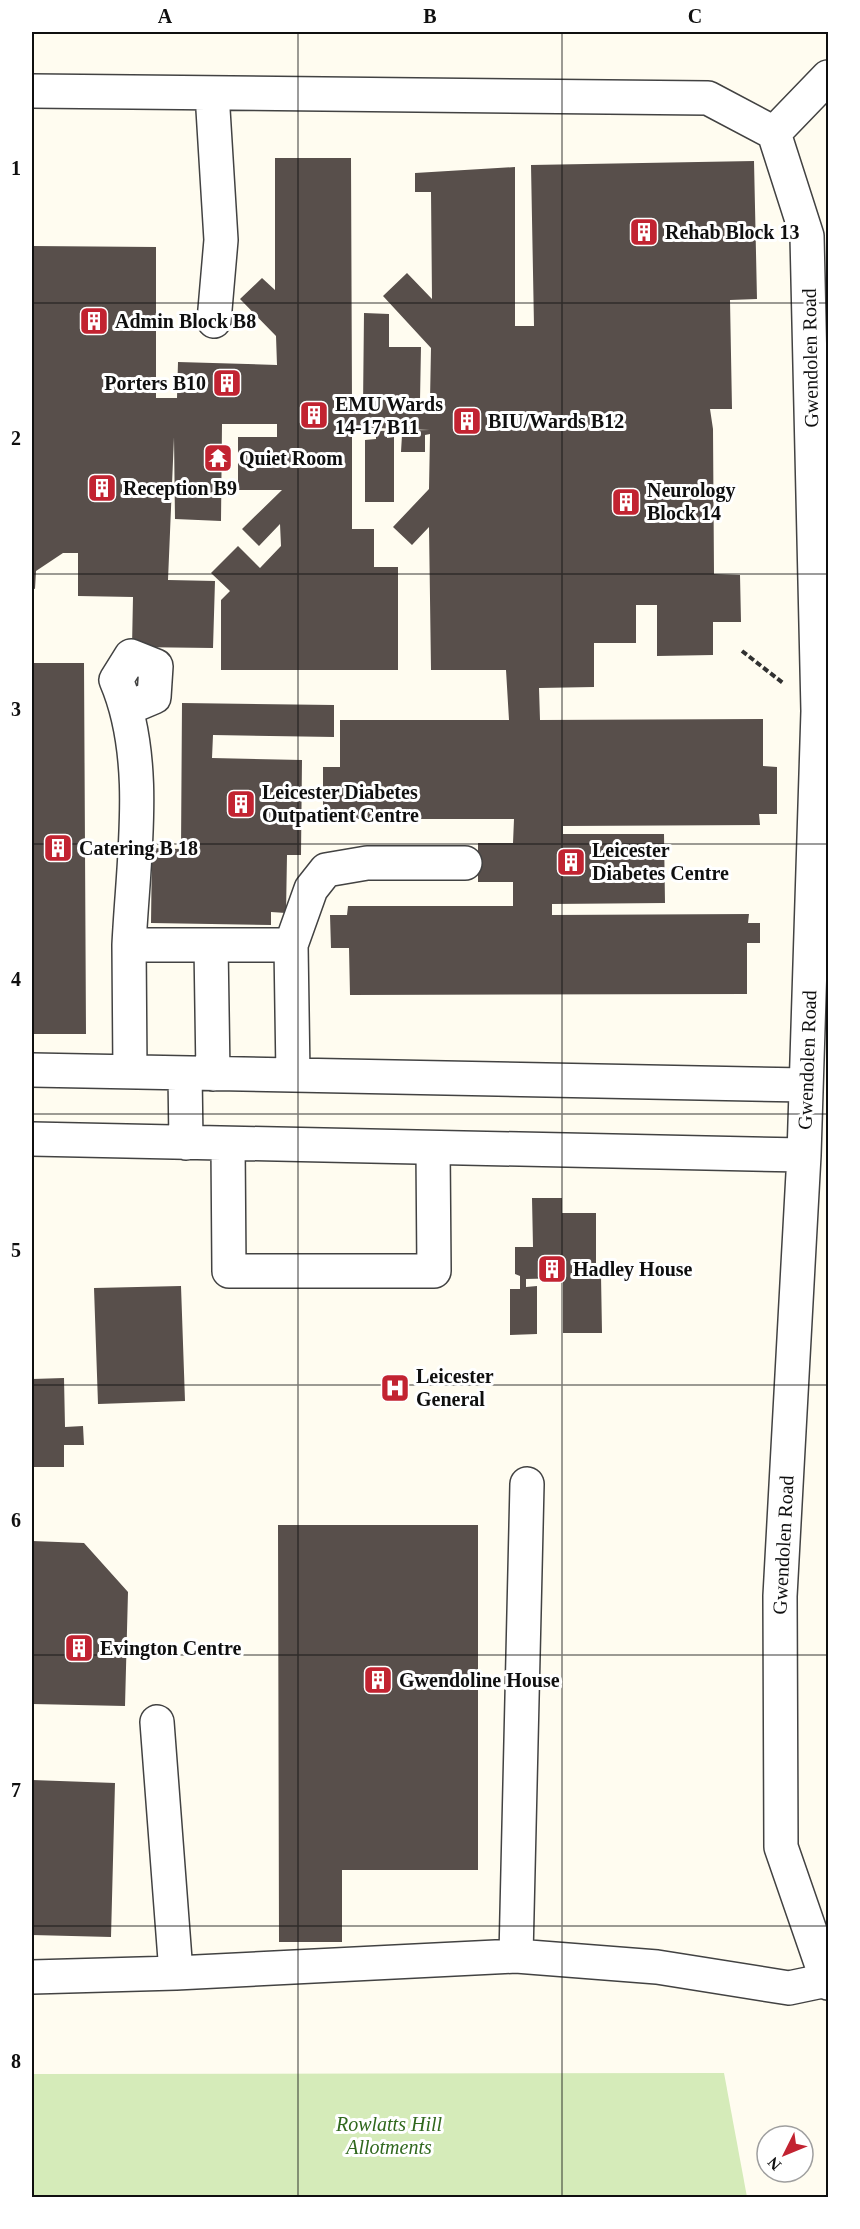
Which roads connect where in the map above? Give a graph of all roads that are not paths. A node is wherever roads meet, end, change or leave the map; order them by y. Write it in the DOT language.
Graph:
graph roads {
  1 [pos="828,77"];
  2 [pos="32,92"];
  3 [pos="212,93"];
  4 [pos="774,133"];
  5 [pos="214,321"];
  6 [pos="128,708"];
  7 [pos="465,863"];
  8 [pos="129,945"];
  9 [pos="211,945"];
  10 [pos="291,945"];
  11 [pos="32,1070"];
  12 [pos="130,1072"];
  13 [pos="199,1074"];
  14 [pos="293,1075"];
  15 [pos="806,1085"];
  16 [pos="32,1139"];
  17 [pos="186,1143"];
  18 [pos="228,1144"];
  19 [pos="433,1148"];
  20 [pos="804,1155"];
  21 [pos="527,1484"];
  22 [pos="157,1722"];
  23 [pos="819,1921"];
  24 [pos="516,1956"];
  25 [pos="176,1973"];
  26 [pos="32,1977"];
  27 [pos="828,1981"];
  1 -- 4 [label="street"];
  2 -- 3 [label="street"];
  3 -- 4 [label="street"];
  3 -- 5 [label="street"];
  4 -- 15 [label="street, Gwendolen Road"];
  6 -- 8 [label="street"];
  7 -- 10 [label="street"];
  8 -- 9 [label="street"];
  8 -- 12 [label="street"];
  9 -- 10 [label="street"];
  9 -- 13 [label="street"];
  10 -- 14 [label="street"];
  11 -- 12 [label="street"];
  12 -- 13 [label="street"];
  13 -- 14 [label="street"];
  13 -- 17 [label="street"];
  14 -- 15 [label="street"];
  15 -- 20 [label="street, Gwendolen Road"];
  16 -- 17 [label="street"];
  17 -- 18 [label="street"];
  18 -- 19 [label="street"];
  18 -- 19 [label="street"];
  19 -- 20 [label="street"];
  20 -- 23 [label="street, Gwendolen Road"];
  21 -- 24 [label="street"];
  22 -- 25 [label="street"];
  23 -- 27 [label="street, Gwendolen Road"];
  24 -- 25 [label="street"];
  24 -- 27 [label="street"];
  25 -- 26 [label="street"];
}
